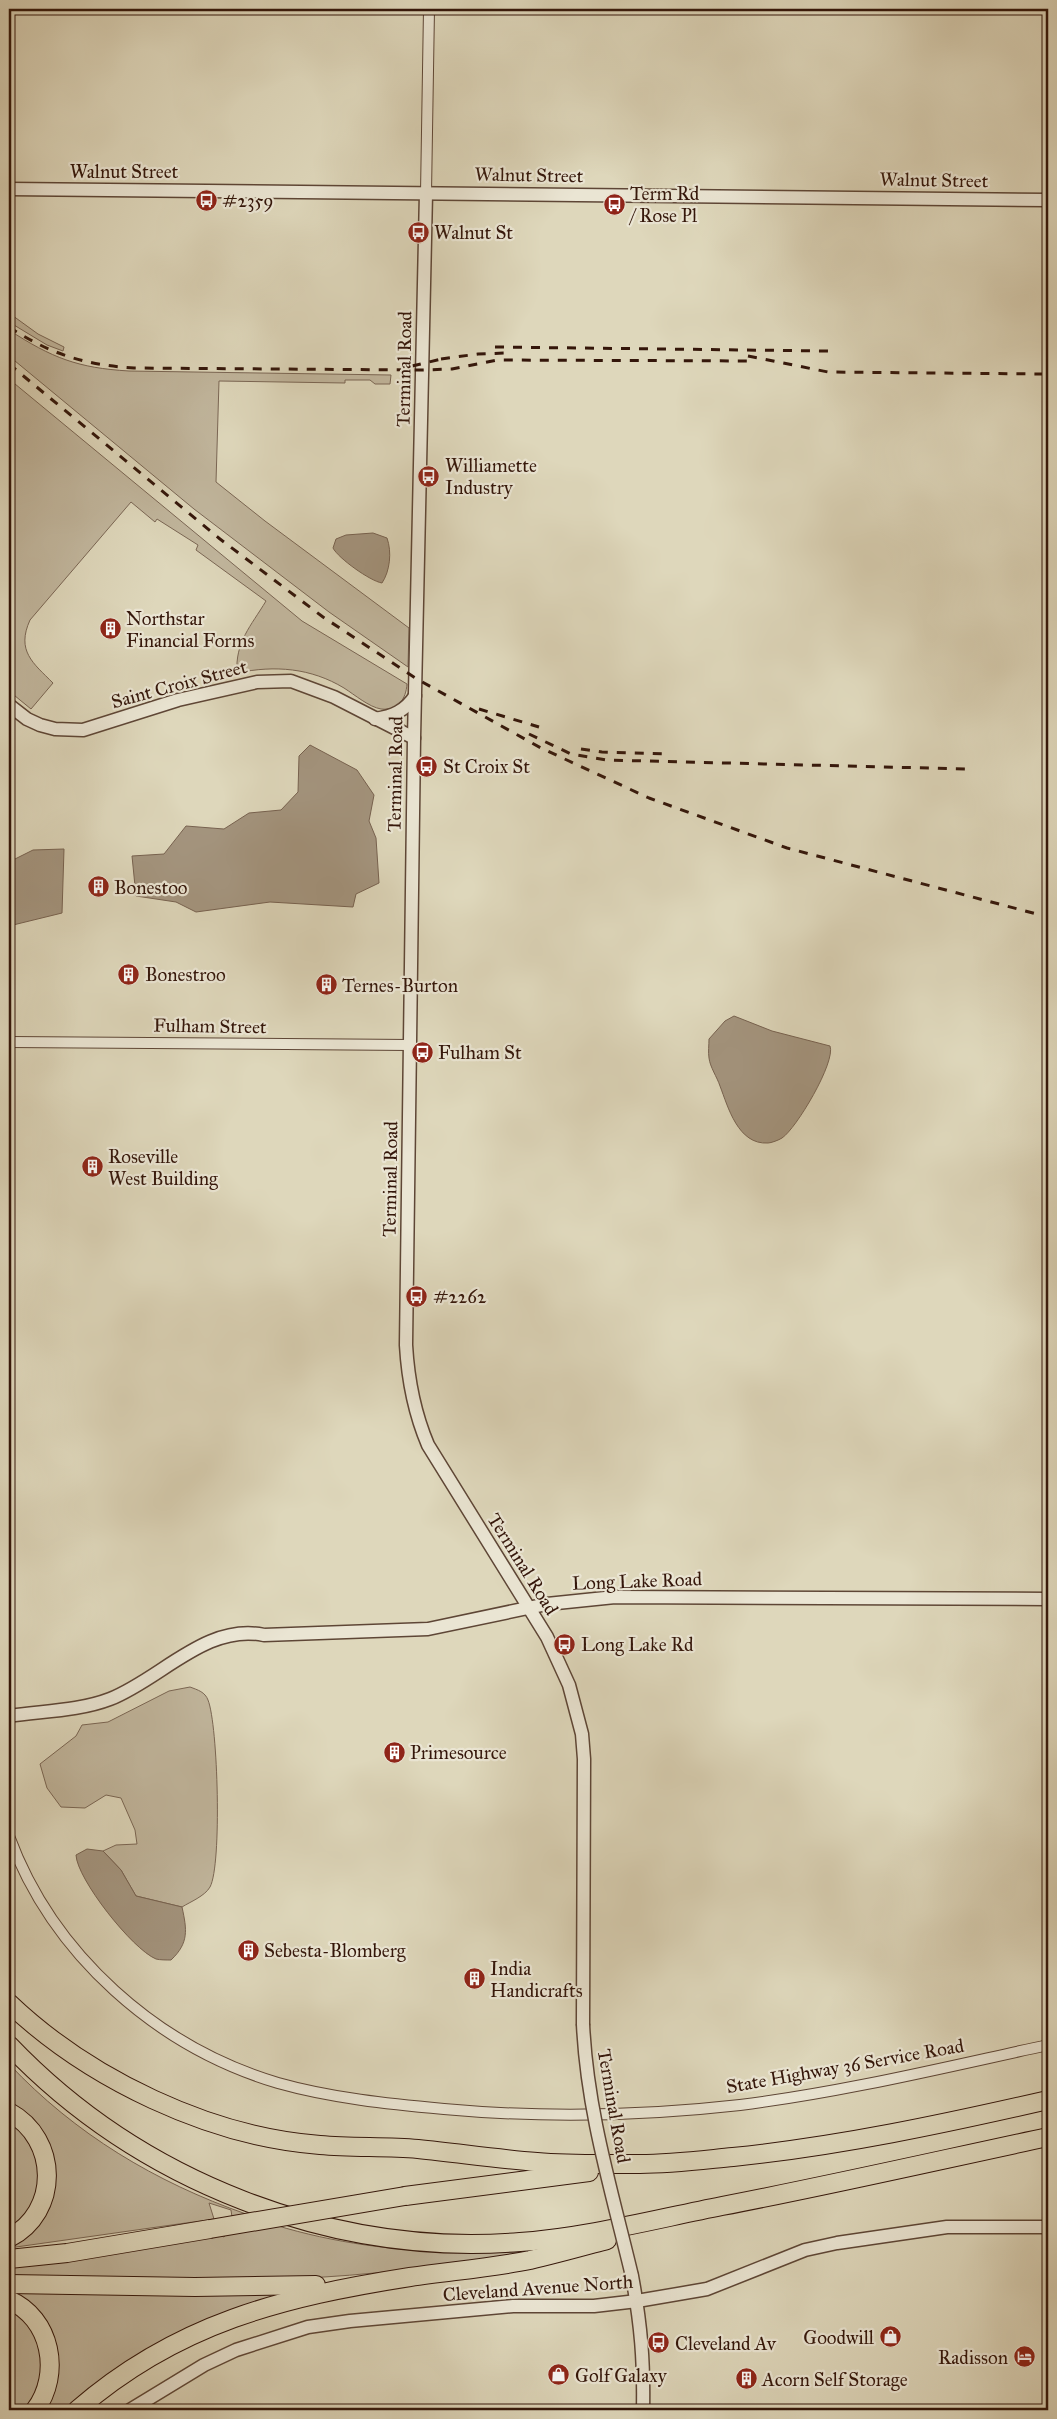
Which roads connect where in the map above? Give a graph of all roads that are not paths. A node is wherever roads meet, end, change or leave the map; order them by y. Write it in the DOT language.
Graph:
graph roads {
  1 [pos="429,9"];
  2 [pos="9,189"];
  3 [pos="426,192"];
  4 [pos="1048,200"];
  5 [pos="415,696"];
  6 [pos="9,704"];
  7 [pos="375,719"];
  8 [pos="414,738"];
  9 [pos="9,1042"];
  10 [pos="410,1046"];
  11 [pos="1048,1599"];
  12 [pos="528,1608"];
  13 [pos="9,1716"];
  14 [pos="9,1836"];
  15 [pos="9,2004"];
  16 [pos="9,2045"];
  17 [pos="1048,2045"];
  18 [pos="1048,2100"];
  19 [pos="9,2112"];
  20 [pos="1048,2137"];
  21 [pos="641,2164"];
  22 [pos="801,2190"];
  23 [pos="1048,2227"];
  24 [pos="9,2238"];
  25 [pos="9,2259"];
  26 [pos="412,2277"];
  27 [pos="9,2284"];
  28 [pos="9,2300"];
  29 [pos="637,2301"];
  30 [pos="35,2410"];
  31 [pos="77,2410"];
  32 [pos="130,2410"];
  33 [pos="643,2410"];
  1 -- 3 [label="street, Terminal Road"];
  2 -- 3 [label="street, Walnut Street"];
  3 -- 4 [label="street, Walnut Street"];
  3 -- 5 [label="street, Terminal Road"];
  5 -- 7 [label="street"];
  5 -- 8 [label="street, Terminal Road"];
  6 -- 7 [label="street, Saint Croix Street"];
  7 -- 8 [label="street, Saint Croix Street"];
  8 -- 10 [label="street, Terminal Road"];
  9 -- 10 [label="street, Fulham Street"];
  10 -- 12 [label="street, Terminal Road"];
  11 -- 12 [label="street, Long Lake Road"];
  12 -- 13 [label="street, Long Lake Road"];
  12 -- 29 [label="street, Terminal Road, bridge"];
  14 -- 17 [label="street, State Highway 36 Service Road"];
  15 -- 21 [label="highway"];
  16 -- 22 [label="highway"];
  18 -- 21 [label="highway"];
  19 -- 24 [label="highway"];
  20 -- 22 [label="highway"];
  21 -- 25 [label="highway, bridge"];
  22 -- 26 [label="highway"];
  23 -- 29 [label="street, Cleveland Avenue North"];
  26 -- 27 [label="highway"];
  26 -- 31 [label="highway"];
  28 -- 30 [label="highway"];
  29 -- 32 [label="street, Cleveland Avenue North"];
  29 -- 33 [label="street, Terminal Road"];
}
